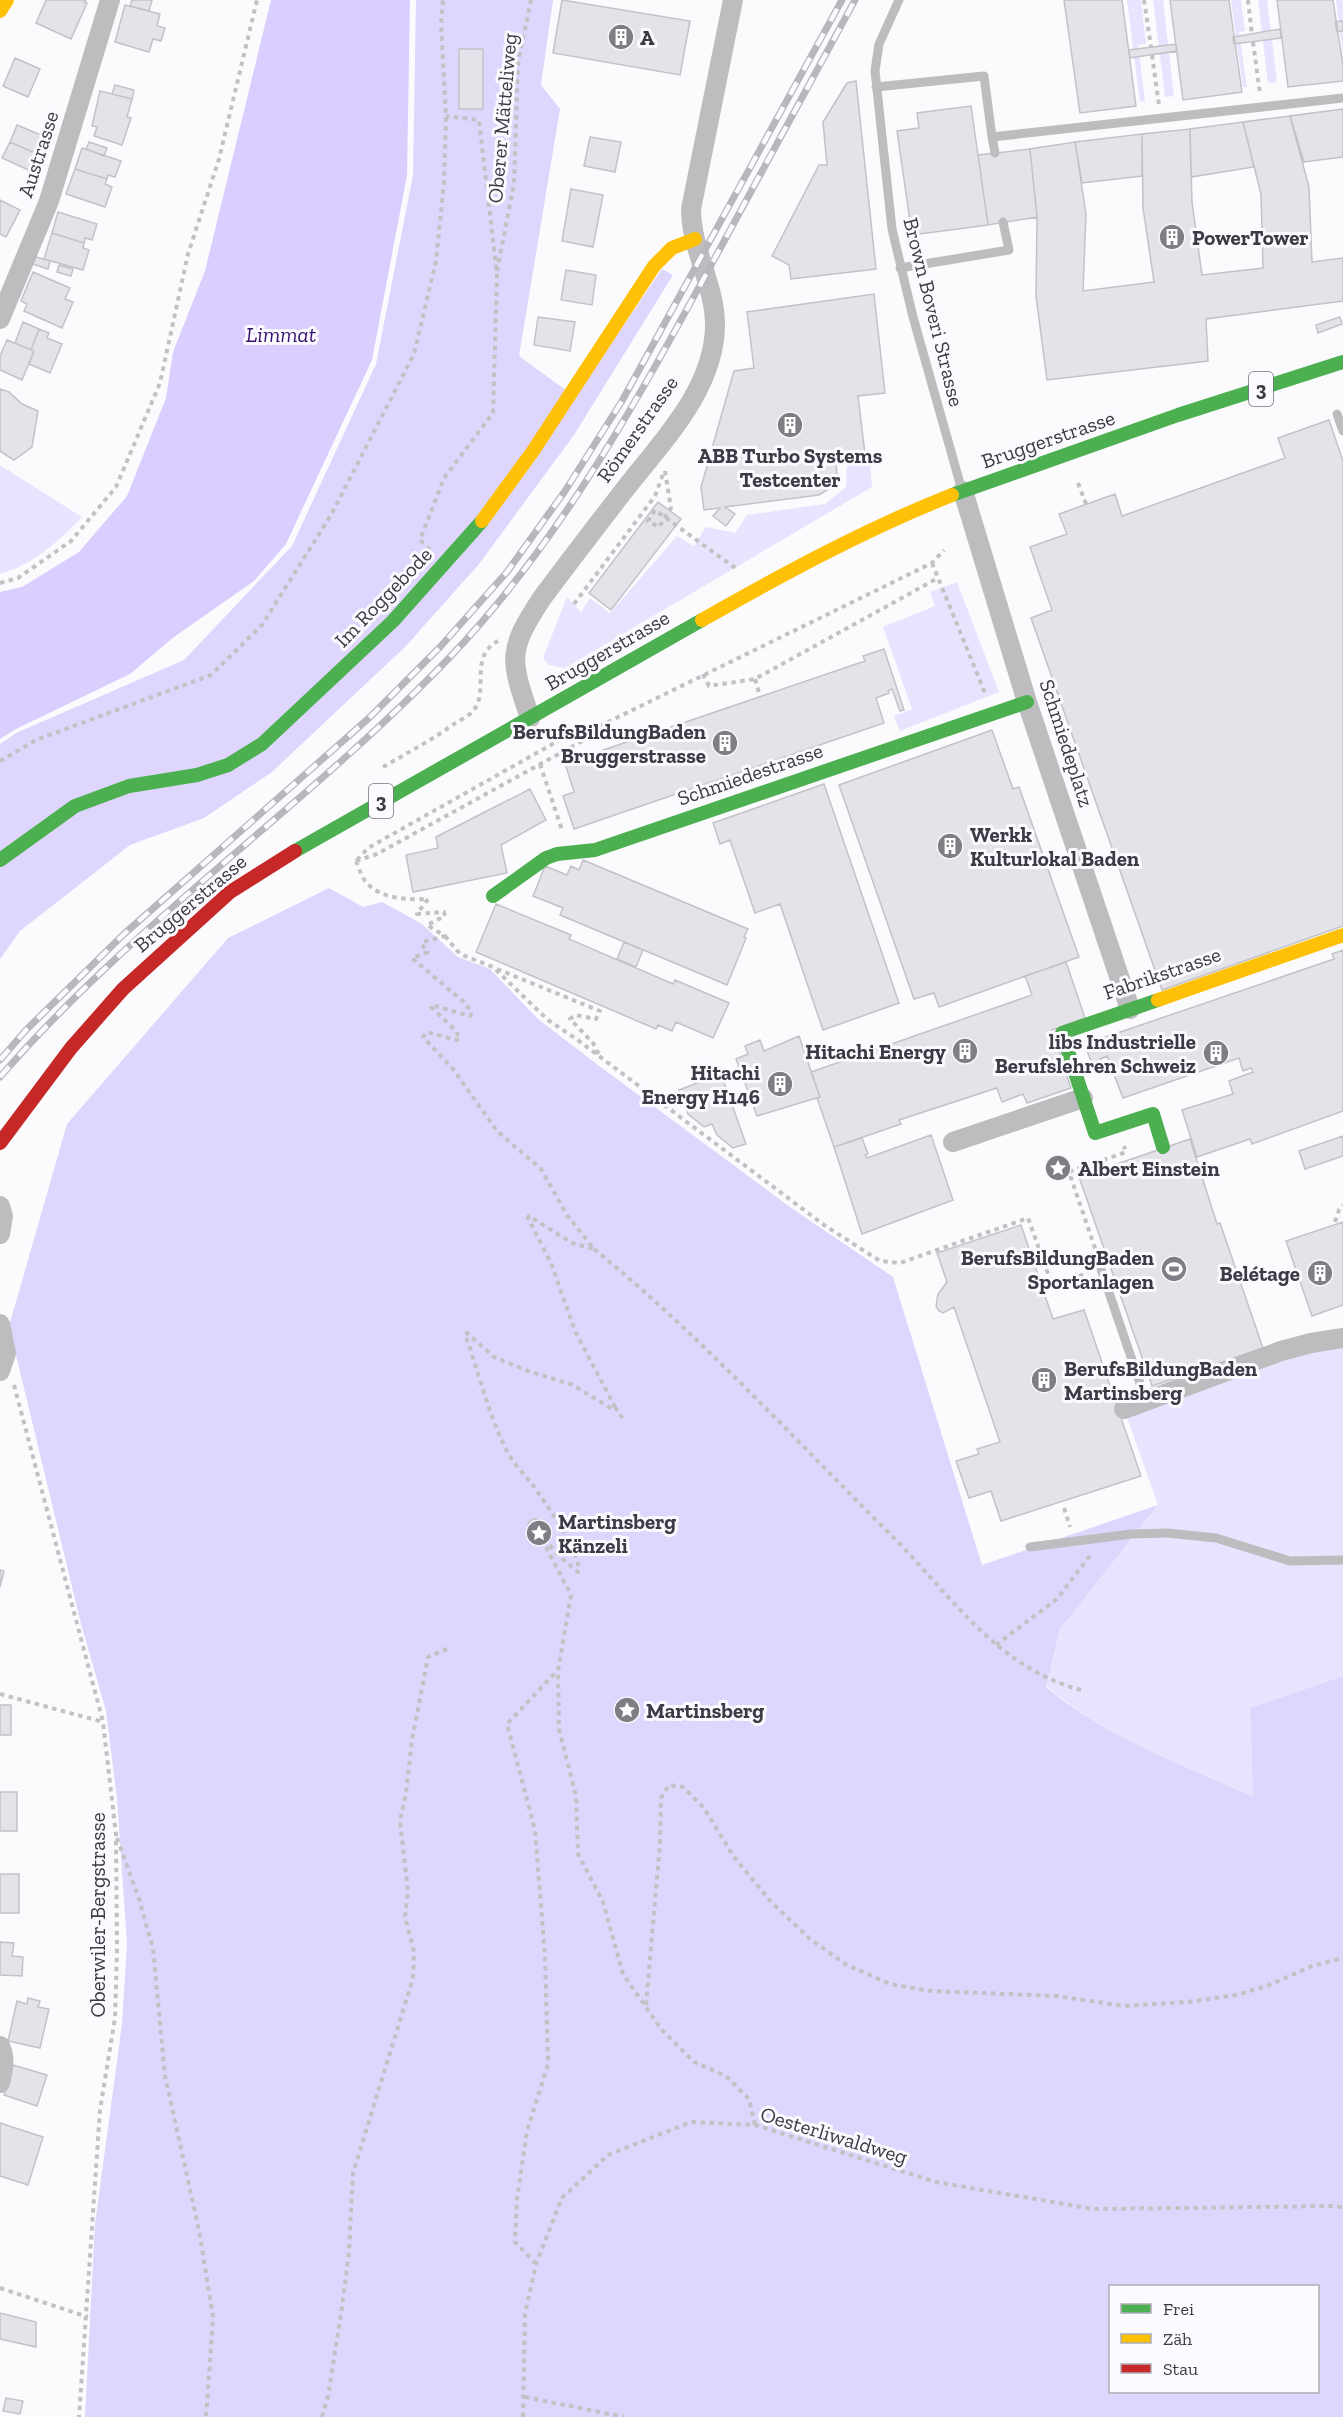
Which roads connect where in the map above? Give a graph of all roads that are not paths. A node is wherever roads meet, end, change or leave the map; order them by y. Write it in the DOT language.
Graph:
graph roads {
  1 [pos="7,0"];
  2 [pos="110,0"];
  3 [pos="733,0"];
  4 [pos="899,0"];
  5 [pos="0,10"];
  6 [pos="876,87"];
  7 [pos="1343,98"];
  8 [pos="992,137"];
  9 [pos="994,153"];
  10 [pos="1003,222"];
  11 [pos="695,239"];
  12 [pos="900,268"];
  13 [pos="0,319"];
  14 [pos="1343,362"];
  15 [pos="1337,414"];
  16 [pos="1343,431"];
  17 [pos="963,491"];
  18 [pos="1028,702"];
  19 [pos="530,718"];
  20 [pos="0,860"];
  21 [pos="493,896"];
  22 [pos="1343,935"];
  23 [pos="1130,1009"];
  24 [pos="1083,1098"];
  25 [pos="953,1142"];
  26 [pos="0,1143"];
  27 [pos="1163,1147"];
  28 [pos="0,1206"];
  29 [pos="0,1234"];
  30 [pos="1101,1269"];
  31 [pos="0,1324"];
  32 [pos="1343,1338"];
  33 [pos="3,1362"];
  34 [pos="1146,1401"];
  35 [pos="1124,1409"];
  36 [pos="1030,1547"];
  37 [pos="1343,1560"];
  38 [pos="0,2046"];
  39 [pos="0,2083"];
  1 -- 5 [label="street"];
  2 -- 13 [label="street, Austrasse"];
  3 -- 11 [label="street, Römerstrasse"];
  4 -- 6 [label="lane, Brown Boveri Strasse"];
  6 -- 8 [label="lane"];
  6 -- 12 [label="lane, Brown Boveri Strasse"];
  7 -- 8 [label="lane"];
  8 -- 9 [label="lane"];
  10 -- 12 [label="lane"];
  11 -- 19 [label="street, Römerstrasse"];
  11 -- 20 [label="street, Im Roggebode"];
  12 -- 17 [label="lane, Brown Boveri Strasse"];
  14 -- 17 [label="street, Bruggerstrasse / 3"];
  15 -- 16 [label="lane"];
  17 -- 18 [label="street, Schmiedeplatz"];
  17 -- 19 [label="street, Bruggerstrasse / 3"];
  18 -- 21 [label="street, Schmiedestrasse"];
  18 -- 23 [label="street, Schmiedeplatz"];
  19 -- 26 [label="street, Bruggerstrasse / 3"];
  22 -- 23 [label="street, Fabrikstrasse"];
  23 -- 24 [label="street, Fabrikstrasse"];
  24 -- 25 [label="street"];
  24 -- 27 [label="street, Fabrikstrasse"];
  28 -- 29 [label="street"];
  30 -- 34 [label="lane"];
  31 -- 33 [label="street"];
  32 -- 34 [label="street"];
  34 -- 35 [label="street"];
  36 -- 37 [label="lane"];
  38 -- 39 [label="street"];
}
